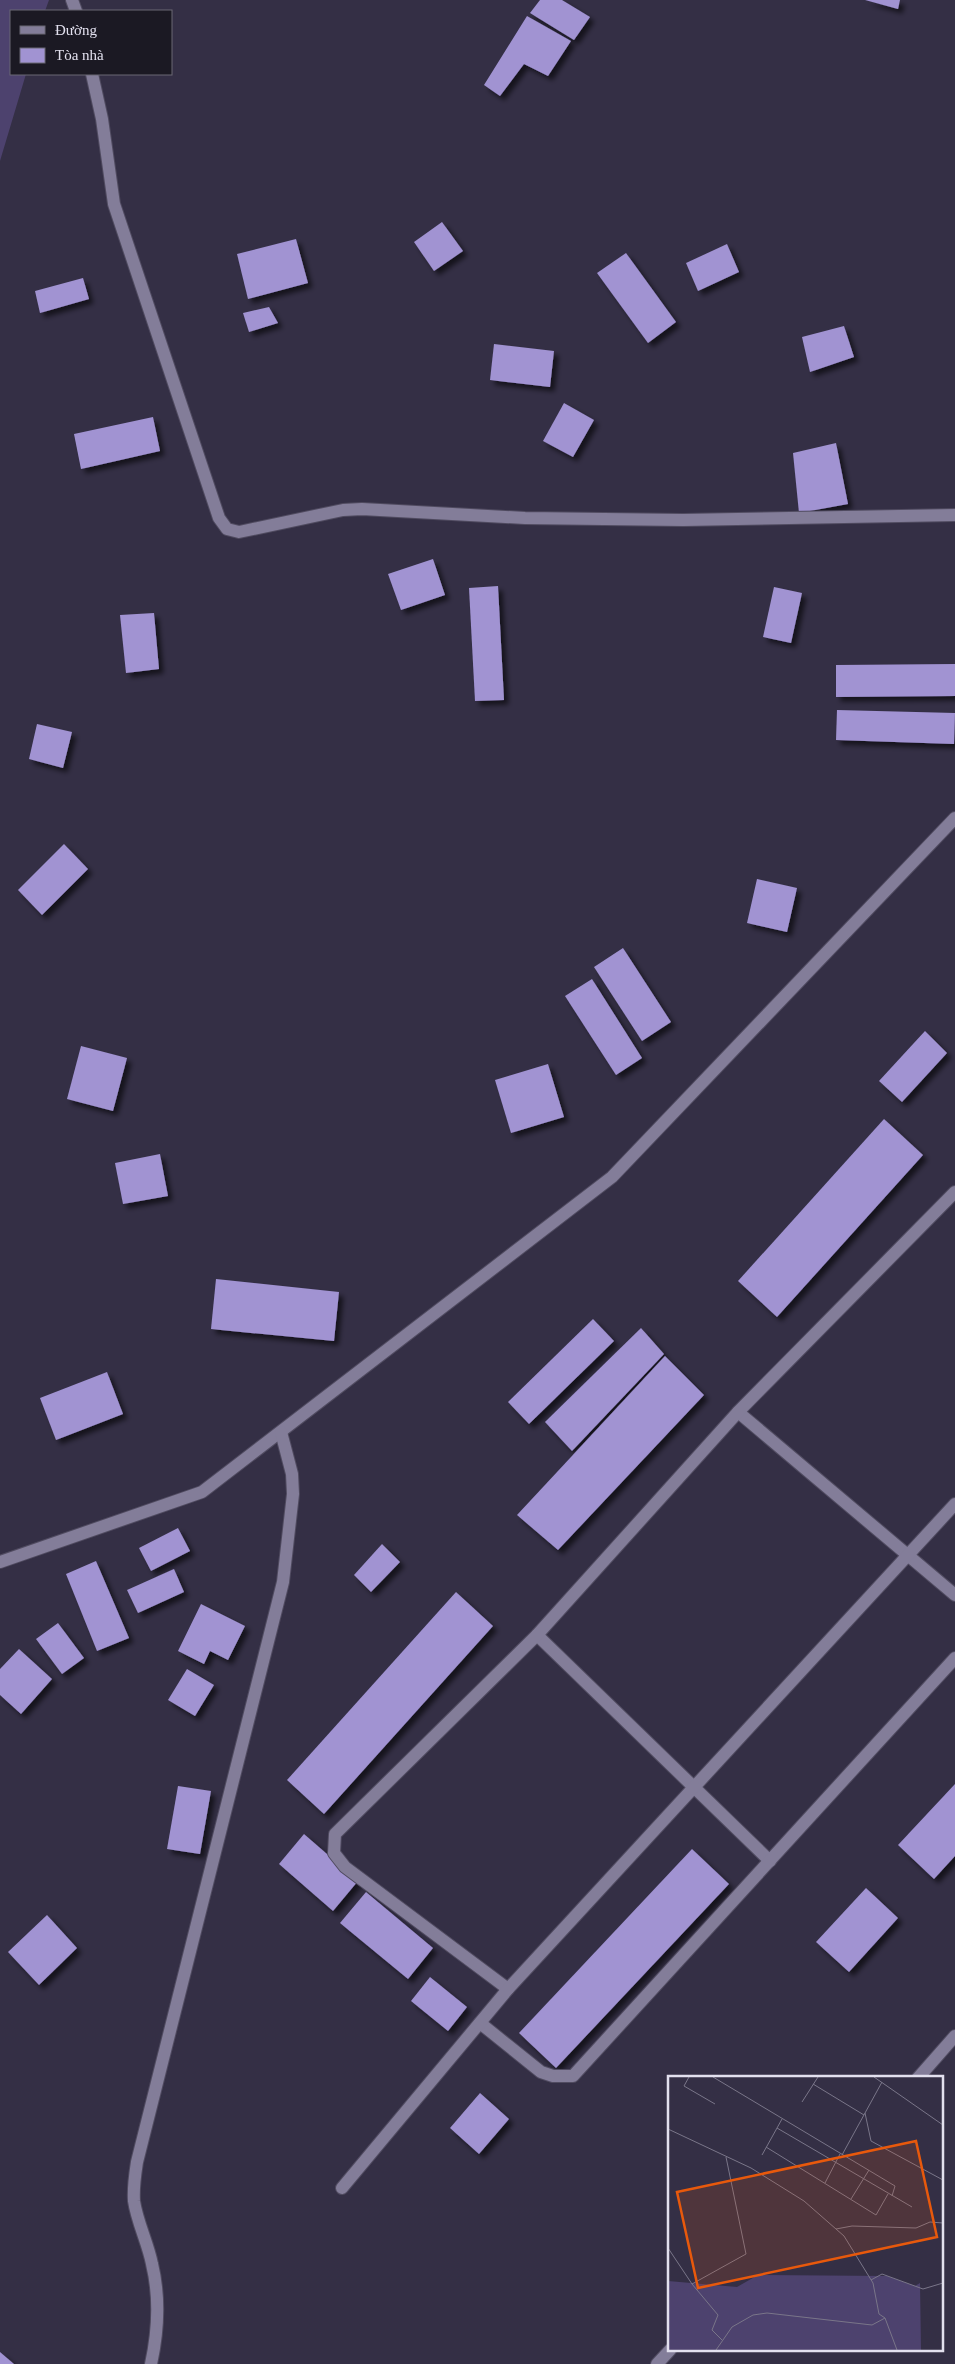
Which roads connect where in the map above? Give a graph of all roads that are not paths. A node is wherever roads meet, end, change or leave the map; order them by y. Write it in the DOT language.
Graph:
graph roads {
  1 [pos="92,75"];
  2 [pos="955,515"];
  3 [pos="955,818"];
  4 [pos="955,1192"];
  5 [pos="738,1412"];
  6 [pos="281,1432"];
  7 [pos="955,1504"];
  8 [pos="908,1556"];
  9 [pos="0,1562"];
  10 [pos="955,1595"];
  11 [pos="538,1635"];
  12 [pos="955,1658"];
  13 [pos="694,1788"];
  14 [pos="770,1861"];
  15 [pos="508,1989"];
  16 [pos="480,2023"];
  17 [pos="955,2036"];
  18 [pos="920,2076"];
  19 [pos="342,2188"];
  20 [pos="668,2352"];
  21 [pos="150,2364"];
  22 [pos="657,2364"];
  1 -- 2 [label="street"];
  3 -- 6 [label="street"];
  4 -- 5 [label="street"];
  5 -- 8 [label="street"];
  5 -- 11 [label="street"];
  6 -- 9 [label="street"];
  6 -- 21 [label="street"];
  7 -- 8 [label="street"];
  8 -- 10 [label="street"];
  8 -- 13 [label="street"];
  11 -- 13 [label="street"];
  11 -- 15 [label="street"];
  12 -- 14 [label="street"];
  13 -- 14 [label="street"];
  13 -- 15 [label="street"];
  14 -- 16 [label="street"];
  15 -- 16 [label="street"];
  16 -- 19 [label="street"];
  17 -- 18 [label="street"];
  20 -- 22 [label="street"];
}
